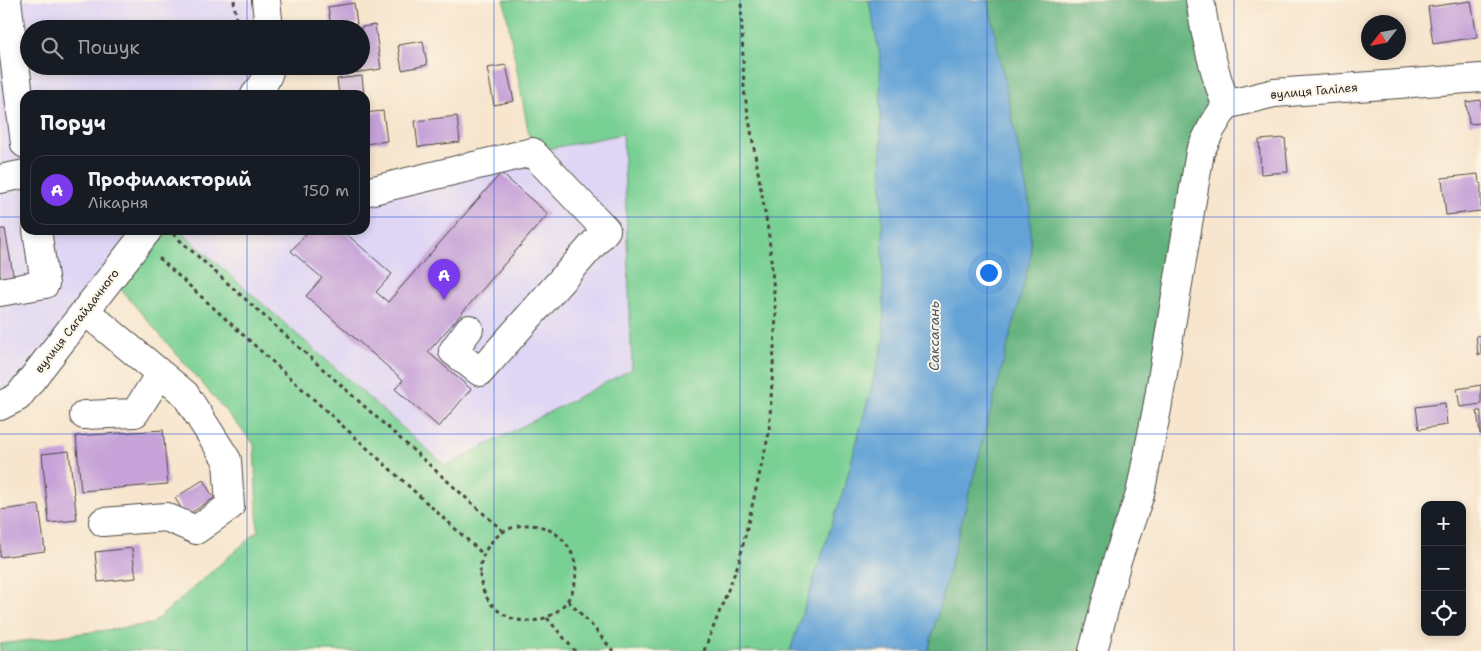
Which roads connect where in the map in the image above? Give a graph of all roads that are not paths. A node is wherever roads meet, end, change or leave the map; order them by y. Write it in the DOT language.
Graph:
graph roads {
  1 [pos="7,0"];
  2 [pos="266,0"];
  3 [pos="1200,0"];
  4 [pos="268,20"];
  5 [pos="268,75"];
  6 [pos="1481,78"];
  7 [pos="260,90"];
  8 [pos="20,104"];
  9 [pos="1226,105"];
  10 [pos="20,175"];
  11 [pos="0,179"];
  12 [pos="370,191"];
  13 [pos="38,235"];
  14 [pos="144,235"];
  15 [pos="0,292"];
  16 [pos="85,311"];
  17 [pos="469,328"];
  18 [pos="160,374"];
  19 [pos="0,406"];
  20 [pos="84,415"];
  21 [pos="103,522"];
  22 [pos="1093,651"];
  1 -- 8 [label="street"];
  2 -- 4 [label="street"];
  3 -- 9 [label="street"];
  5 -- 7 [label="street"];
  6 -- 9 [label="street, вулиця Галілея"];
  9 -- 22 [label="street"];
  10 -- 11 [label="street"];
  12 -- 17 [label="street"];
  13 -- 15 [label="street"];
  14 -- 16 [label="street, вулиця Сагайдачного"];
  16 -- 18 [label="street"];
  16 -- 19 [label="street, вулиця Сагайдачного"];
  18 -- 20 [label="street"];
  18 -- 21 [label="street"];
}
